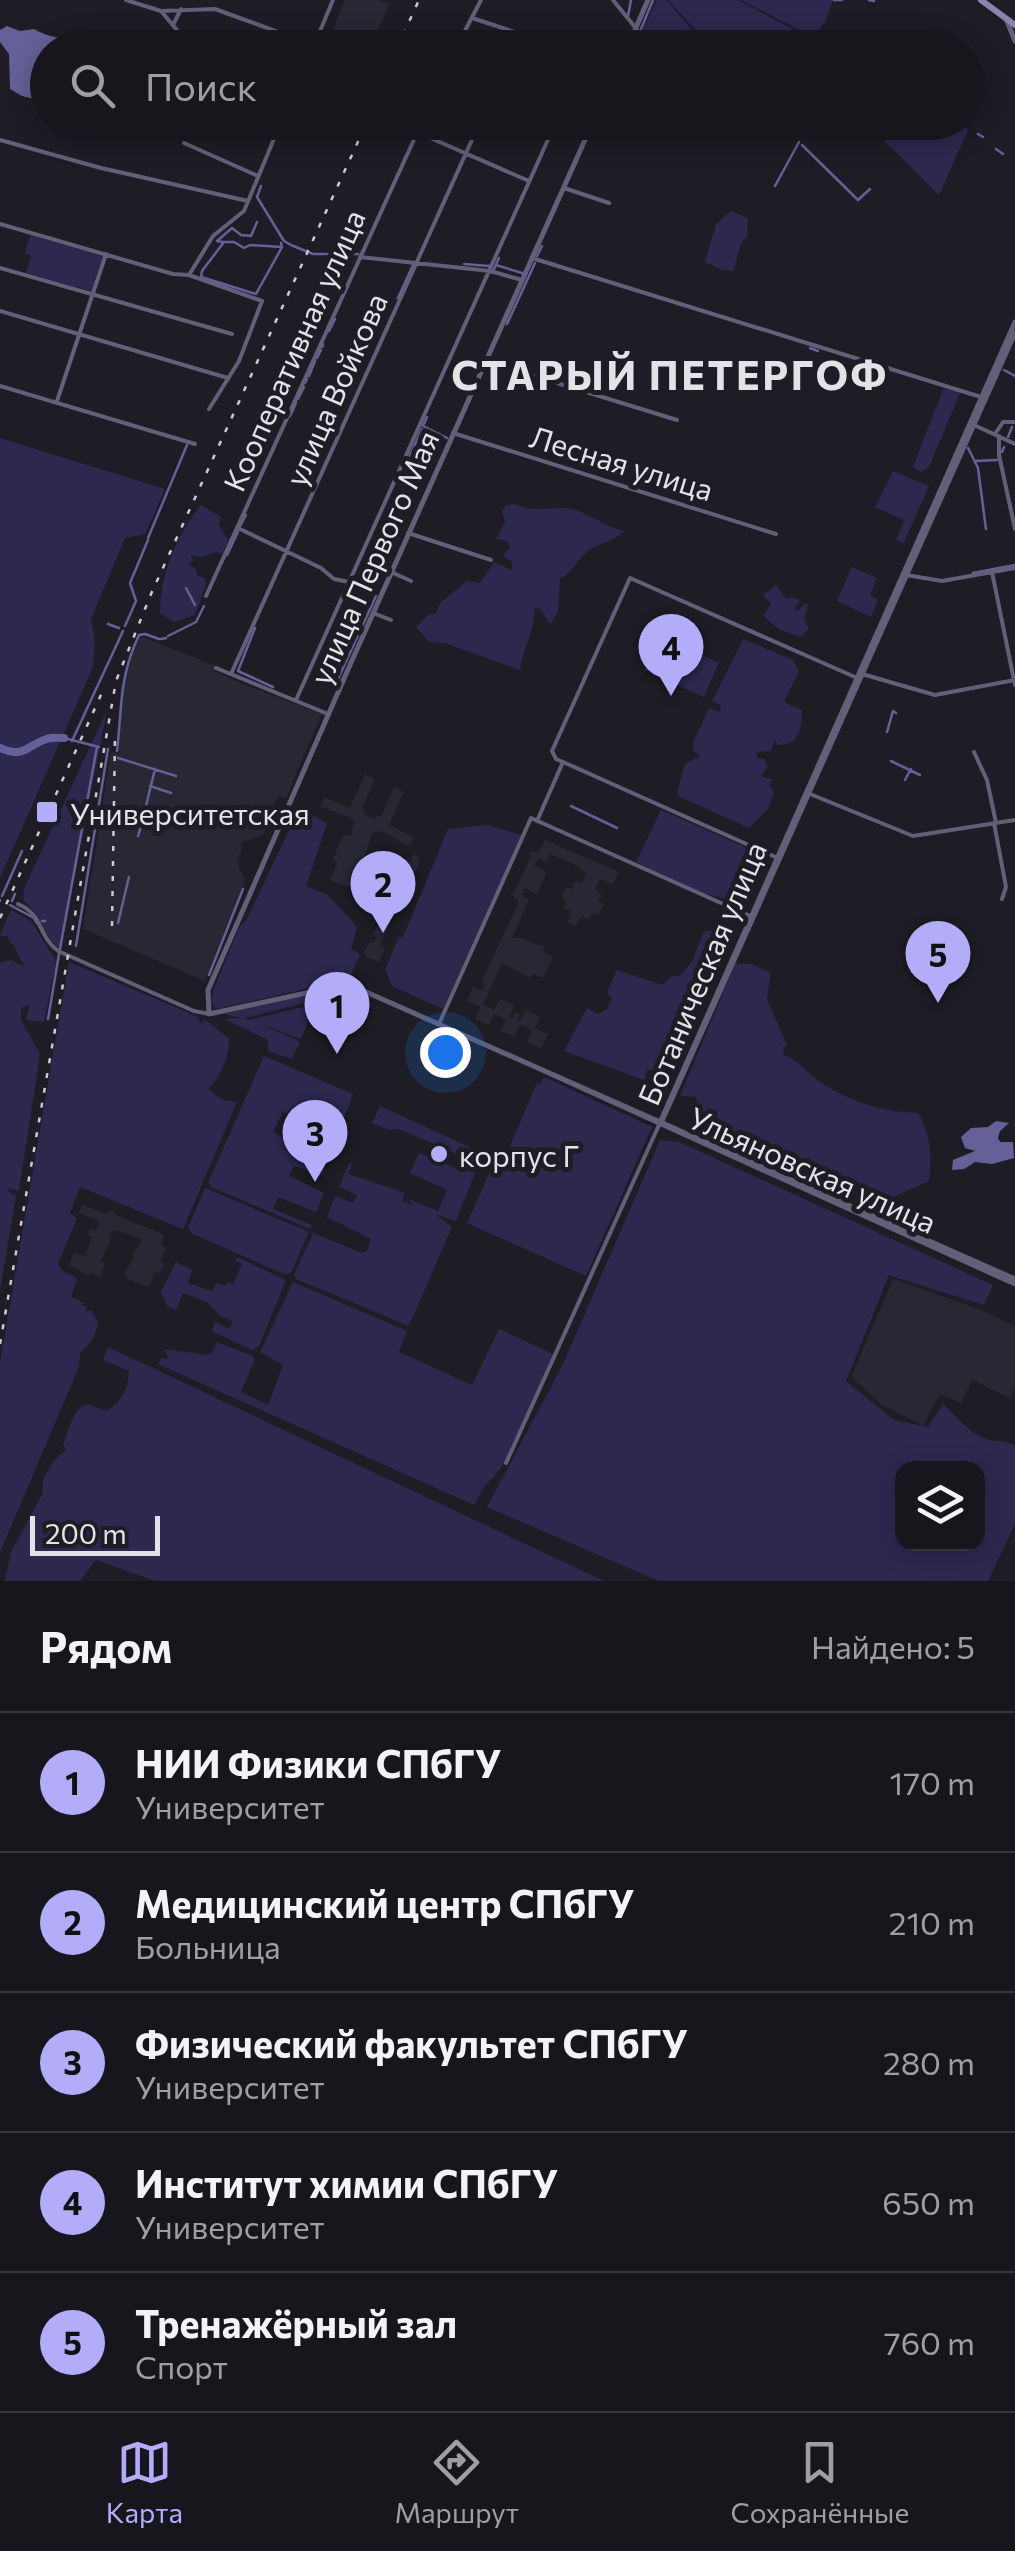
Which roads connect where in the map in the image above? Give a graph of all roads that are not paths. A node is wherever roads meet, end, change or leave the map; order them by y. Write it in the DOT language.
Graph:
graph roads {
  1 [pos="126,0"];
  2 [pos="333,0"];
  3 [pos="481,0"];
  4 [pos="613,0"];
  5 [pos="648,0"];
  6 [pos="980,0"];
  7 [pos="180,9"];
  8 [pos="162,11"];
  9 [pos="472,18"];
  10 [pos="1007,19"];
  11 [pos="173,25"];
  12 [pos="1015,26"];
  13 [pos="636,27"];
  14 [pos="177,30"];
  15 [pos="274,30"];
  16 [pos="321,30"];
  17 [pos="466,30"];
  18 [pos="508,30"];
  19 [pos="635,30"];
  20 [pos="638,30"];
  21 [pos="1015,41"];
  22 [pos="0,140"];
  23 [pos="273,140"];
  24 [pos="414,140"];
  25 [pos="435,140"];
  26 [pos="472,140"];
  27 [pos="548,140"];
  28 [pos="585,140"];
  29 [pos="184,143"];
  30 [pos="466,154"];
  31 [pos="258,176"];
  32 [pos="530,181"];
  33 [pos="564,188"];
  34 [pos="248,200"];
  35 [pos="609,203"];
  36 [pos="0,224"];
  37 [pos="106,254"];
  38 [pos="360,257"];
  39 [pos="532,258"];
  40 [pos="417,263"];
  41 [pos="0,268"];
  42 [pos="490,270"];
  43 [pos="188,275"];
  44 [pos="522,280"];
  45 [pos="93,294"];
  46 [pos="0,311"];
  47 [pos="1015,322"];
  48 [pos="1015,333"];
  49 [pos="232,334"];
  50 [pos="80,335"];
  51 [pos="486,361"];
  52 [pos="228,378"];
  53 [pos="0,386"];
  54 [pos="983,398"];
  55 [pos="56,402"];
  56 [pos="209,409"];
  57 [pos="677,420"];
  58 [pos="1015,422"];
  59 [pos="971,424"];
  60 [pos="453,433"];
  61 [pos="997,435"];
  62 [pos="195,444"];
  63 [pos="1015,444"];
  64 [pos="237,528"];
  65 [pos="1015,529"];
  66 [pos="408,533"];
  67 [pos="776,534"];
  68 [pos="286,553"];
  69 [pos="491,560"];
  70 [pos="1015,568"];
  71 [pos="391,572"];
  72 [pos="992,572"];
  73 [pos="904,574"];
  74 [pos="411,580"];
  75 [pos="349,582"];
  76 [pos="206,596"];
  77 [pos="373,613"];
  78 [pos="391,620"];
  79 [pos="216,668"];
  80 [pos="231,674"];
  81 [pos="859,676"];
  82 [pos="1015,682"];
  83 [pos="296,700"];
  84 [pos="328,714"];
  85 [pos="974,752"];
  86 [pos="563,762"];
  87 [pos="807,793"];
  88 [pos="534,820"];
  89 [pos="1015,820"];
  90 [pos="995,823"];
  91 [pos="778,858"];
  92 [pos="1002,899"];
  93 [pos="18,904"];
  94 [pos="751,917"];
  95 [pos="209,1014"];
  96 [pos="439,1024"];
  97 [pos="660,1122"];
  98 [pos="1015,1282"];
  99 [pos="506,1463"];
  1 -- 8 [label="street"];
  2 -- 16 [label="street"];
  3 -- 9 [label="street"];
  4 -- 13 [label="street"];
  5 -- 13 [label="street"];
  6 -- 10 [label="main road"];
  7 -- 8 [label="street"];
  7 -- 11 [label="street"];
  7 -- 15 [label="street"];
  8 -- 11 [label="street"];
  9 -- 17 [label="street"];
  9 -- 18 [label="street"];
  10 -- 12 [label="main road"];
  10 -- 21 [label="street"];
  11 -- 14 [label="street"];
  13 -- 19 [label="street"];
  13 -- 20 [label="street"];
  22 -- 34 [label="street"];
  23 -- 31 [label="street"];
  24 -- 38 [label="street, Кооперативная улица"];
  25 -- 30 [label="street"];
  26 -- 30 [label="street, улица Войкова"];
  27 -- 32 [label="street"];
  28 -- 33 [label="street, улица Первого Мая"];
  29 -- 31 [label="street"];
  30 -- 32 [label="street"];
  30 -- 40 [label="street, улица Войкова"];
  31 -- 34 [label="street"];
  32 -- 42 [label="street"];
  33 -- 35 [label="street"];
  33 -- 39 [label="street, улица Первого Мая"];
  34 -- 43 [label="street"];
  36 -- 37 [label="street"];
  37 -- 43 [label="street"];
  37 -- 45 [label="street"];
  38 -- 40 [label="street"];
  38 -- 64 [label="street, Кооперативная улица"];
  39 -- 44 [label="street, улица Первого Мая"];
  39 -- 54 [label="street"];
  40 -- 42 [label="street"];
  40 -- 68 [label="street, улица Войкова"];
  41 -- 45 [label="street"];
  42 -- 44 [label="street"];
  42 -- 75 [label="street"];
  43 -- 52 [label="street"];
  44 -- 51 [label="street, улица Первого Мая"];
  45 -- 49 [label="street"];
  45 -- 50 [label="street"];
  46 -- 50 [label="street"];
  47 -- 54 [label="street, Ботаническая улица"];
  48 -- 54 [label="street, Ботаническая улица"];
  50 -- 52 [label="street"];
  50 -- 55 [label="street"];
  51 -- 57 [label="street"];
  51 -- 60 [label="street, улица Первого Мая"];
  52 -- 56 [label="street"];
  53 -- 55 [label="street"];
  54 -- 59 [label="street, Ботаническая улица"];
  55 -- 62 [label="street"];
  58 -- 61 [label="street"];
  59 -- 61 [label="street"];
  59 -- 73 [label="street, Ботаническая улица"];
  60 -- 66 [label="street, улица Первого Мая"];
  60 -- 67 [label="street, Лесная улица"];
  61 -- 63 [label="street"];
  61 -- 65 [label="street"];
  64 -- 68 [label="street"];
  64 -- 76 [label="street, Кооперативная улица"];
  66 -- 69 [label="street"];
  66 -- 71 [label="street, улица Первого Мая"];
  68 -- 75 [label="street"];
  68 -- 80 [label="street, улица Войкова"];
  70 -- 72 [label="street"];
  71 -- 74 [label="street"];
  71 -- 77 [label="street, улица Первого Мая"];
  72 -- 73 [label="street"];
  72 -- 82 [label="street"];
  73 -- 81 [label="street, Ботаническая улица"];
  75 -- 83 [label="street"];
  77 -- 78 [label="street"];
  77 -- 84 [label="street, улица Первого Мая"];
  79 -- 80 [label="street"];
  80 -- 83 [label="street"];
  81 -- 82 [label="street"];
  81 -- 86 [label="street"];
  81 -- 87 [label="street, Ботаническая улица"];
  83 -- 84 [label="street"];
  84 -- 95 [label="street, улица Первого Мая"];
  85 -- 90 [label="street"];
  86 -- 88 [label="street"];
  86 -- 91 [label="street"];
  87 -- 90 [label="street"];
  87 -- 91 [label="street, Ботаническая улица"];
  88 -- 94 [label="street"];
  88 -- 96 [label="street"];
  89 -- 90 [label="street"];
  90 -- 92 [label="street"];
  91 -- 94 [label="street, Ботаническая улица"];
  93 -- 95 [label="street"];
  94 -- 97 [label="street, Ботаническая улица"];
  95 -- 96 [label="street, Ульяновская улица"];
  96 -- 97 [label="street, Ульяновская улица"];
  97 -- 98 [label="street, Ульяновская улица"];
  97 -- 99 [label="street"];
}
